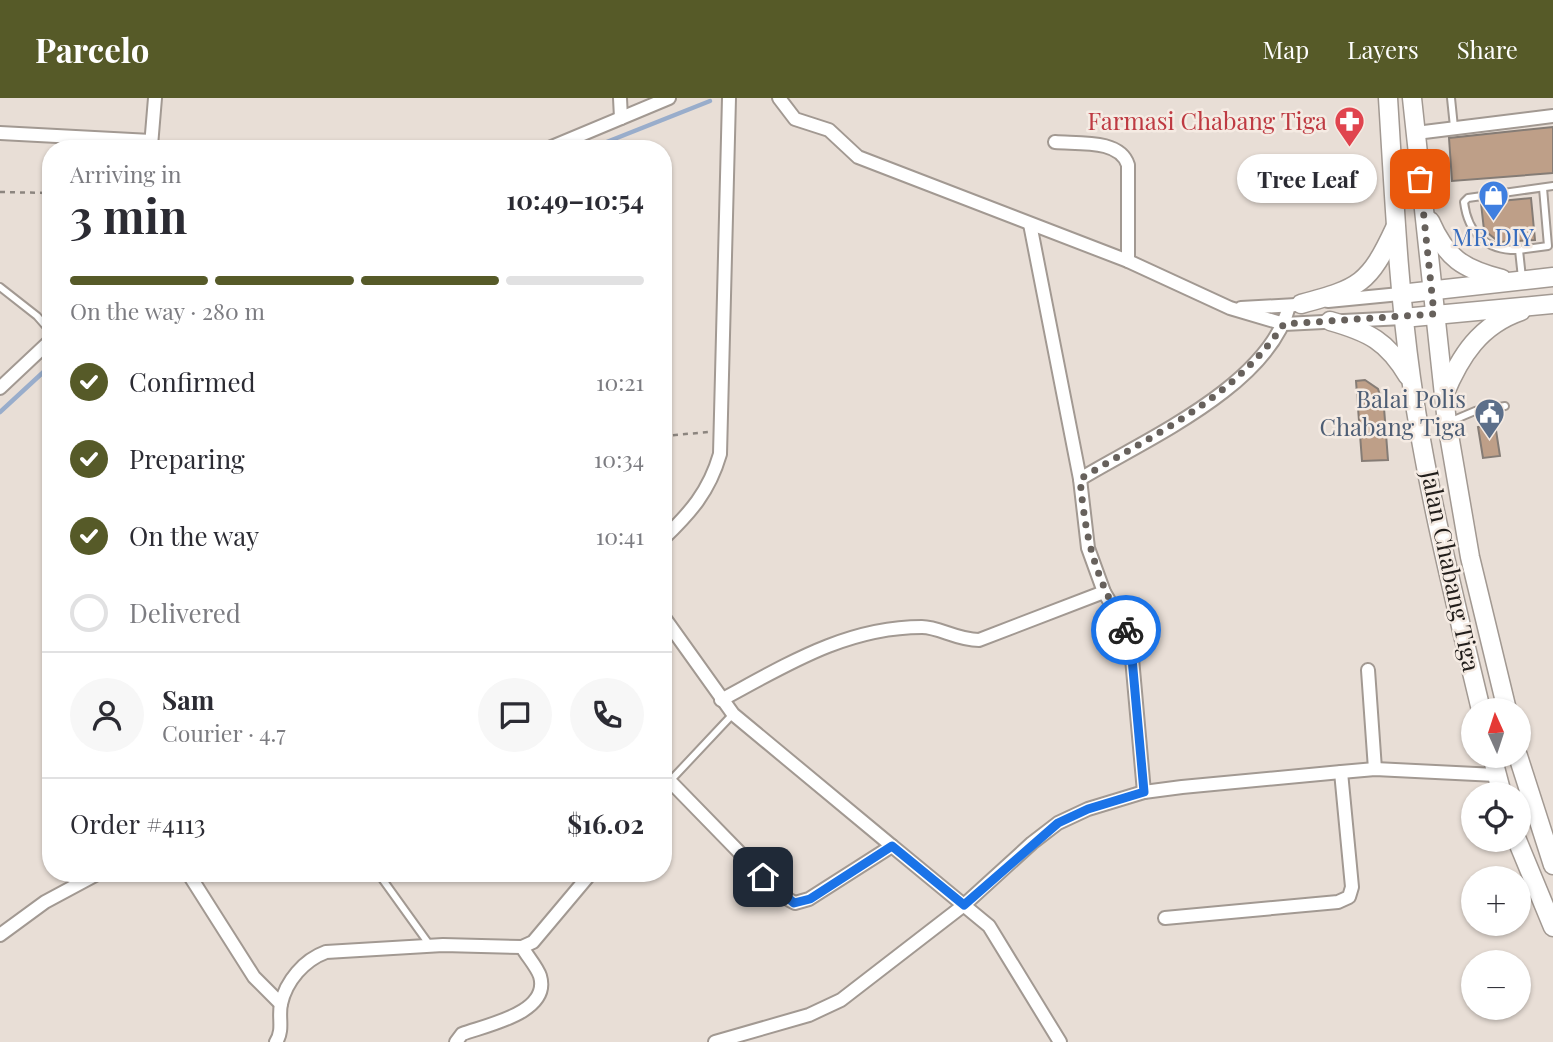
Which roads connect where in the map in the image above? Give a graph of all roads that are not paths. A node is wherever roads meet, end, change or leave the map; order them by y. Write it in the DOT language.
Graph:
graph roads {
  1 [pos="155,98"];
  2 [pos="620,98"];
  3 [pos="669,98"];
  4 [pos="729,98"];
  5 [pos="779,98"];
  6 [pos="1388,98"];
  7 [pos="1412,98"];
  8 [pos="1451,98"];
  9 [pos="1553,116"];
  10 [pos="621,118"];
  11 [pos="1454,128"];
  12 [pos="0,133"];
  13 [pos="1416,133"];
  14 [pos="88,140"];
  15 [pos="151,140"];
  16 [pos="568,140"];
  17 [pos="1055,142"];
  18 [pos="1553,186"];
  19 [pos="1543,188"];
  20 [pos="1422,201"];
  21 [pos="1030,225"];
  22 [pos="1396,226"];
  23 [pos="1519,250"];
  24 [pos="1128,261"];
  25 [pos="1553,277"];
  26 [pos="1518,281"];
  27 [pos="0,287"];
  28 [pos="1431,290"];
  29 [pos="1401,294"];
  30 [pos="1545,304"];
  31 [pos="1295,305"];
  32 [pos="1230,308"];
  33 [pos="1434,314"];
  34 [pos="1404,318"];
  35 [pos="1330,321"];
  36 [pos="42,322"];
  37 [pos="1284,324"];
  38 [pos="42,348"];
  39 [pos="1412,382"];
  40 [pos="0,388"];
  41 [pos="1443,396"];
  42 [pos="1505,406"];
  43 [pos="1447,423"];
  44 [pos="1080,479"];
  45 [pos="672,530"];
  46 [pos="1104,592"];
  47 [pos="672,629"];
  48 [pos="1368,670"];
  49 [pos="1478,698"];
  50 [pos="1504,698"];
  51 [pos="721,700"];
  52 [pos="733,714"];
  53 [pos="1495,768"];
  54 [pos="1522,768"];
  55 [pos="1375,769"];
  56 [pos="1341,772"];
  57 [pos="672,775"];
  58 [pos="1496,775"];
  59 [pos="1498,782"];
  60 [pos="672,789"];
  61 [pos="1144,792"];
  62 [pos="892,846"];
  63 [pos="1522,852"];
  64 [pos="1553,865"];
  65 [pos="82,882"];
  66 [pos="194,882"];
  67 [pos="384,882"];
  68 [pos="583,882"];
  69 [pos="964,905"];
  70 [pos="1165,918"];
  71 [pos="1553,927"];
  72 [pos="0,935"];
  73 [pos="430,946"];
  74 [pos="522,947"];
  75 [pos="281,1004"];
  76 [pos="1055,1040"];
  77 [pos="276,1042"];
  78 [pos="456,1042"];
  79 [pos="715,1042"];
  1 -- 15 [label="street"];
  2 -- 10 [label="street"];
  3 -- 10 [label="street"];
  4 -- 45 [label="street"];
  5 -- 21 [label="street"];
  6 -- 22 [label="main road, Jalan Chabang Tiga"];
  7 -- 13 [label="main road, Jalan Chabang Tiga"];
  8 -- 11 [label="lane"];
  9 -- 11 [label="street"];
  10 -- 16 [label="street"];
  11 -- 13 [label="street"];
  12 -- 14 [label="street"];
  13 -- 20 [label="main road, Jalan Chabang Tiga"];
  17 -- 24 [label="street"];
  18 -- 19 [label="lane"];
  19 -- 23 [label="lane"];
  19 -- 23 [label="lane"];
  20 -- 26 [label="main road"];
  20 -- 28 [label="main road, Jalan Chabang Tiga"];
  21 -- 24 [label="street"];
  21 -- 44 [label="street"];
  22 -- 29 [label="main road, Jalan Chabang Tiga"];
  22 -- 31 [label="main road"];
  23 -- 26 [label="lane"];
  24 -- 32 [label="street"];
  25 -- 26 [label="main road"];
  26 -- 28 [label="main road"];
  27 -- 36 [label="lane"];
  28 -- 29 [label="main road"];
  28 -- 33 [label="main road, Jalan Chabang Tiga"];
  29 -- 31 [label="street"];
  29 -- 34 [label="main road, Jalan Chabang Tiga"];
  30 -- 33 [label="main road"];
  30 -- 41 [label="main road"];
  31 -- 32 [label="street"];
  31 -- 37 [label="street"];
  32 -- 37 [label="street"];
  33 -- 34 [label="main road"];
  33 -- 41 [label="main road, Jalan Chabang Tiga"];
  34 -- 35 [label="street"];
  34 -- 39 [label="main road, Jalan Chabang Tiga"];
  35 -- 37 [label="street"];
  35 -- 39 [label="main road"];
  37 -- 44 [label="street"];
  38 -- 40 [label="street"];
  39 -- 49 [label="main road, Jalan Chabang Tiga"];
  41 -- 43 [label="main road, Jalan Chabang Tiga"];
  42 -- 43 [label="lane"];
  43 -- 50 [label="main road, Jalan Chabang Tiga"];
  44 -- 46 [label="street"];
  46 -- 51 [label="street"];
  46 -- 61 [label="street"];
  47 -- 51 [label="street"];
  48 -- 55 [label="street"];
  51 -- 52 [label="street"];
  52 -- 57 [label="lane"];
  52 -- 62 [label="street"];
  53 -- 58 [label="main road"];
  54 -- 64 [label="main road"];
  55 -- 56 [label="street"];
  55 -- 58 [label="street"];
  56 -- 61 [label="street"];
  56 -- 70 [label="street"];
  58 -- 59 [label="main road"];
  60 -- 62 [label="street"];
  61 -- 69 [label="street"];
  62 -- 69 [label="street"];
  63 -- 71 [label="main road"];
  65 -- 72 [label="street"];
  66 -- 75 [label="street"];
  67 -- 73 [label="lane"];
  68 -- 74 [label="street"];
  69 -- 76 [label="street"];
  69 -- 79 [label="street"];
  73 -- 74 [label="street"];
  73 -- 75 [label="street"];
  74 -- 78 [label="street"];
  75 -- 77 [label="street"];
}
